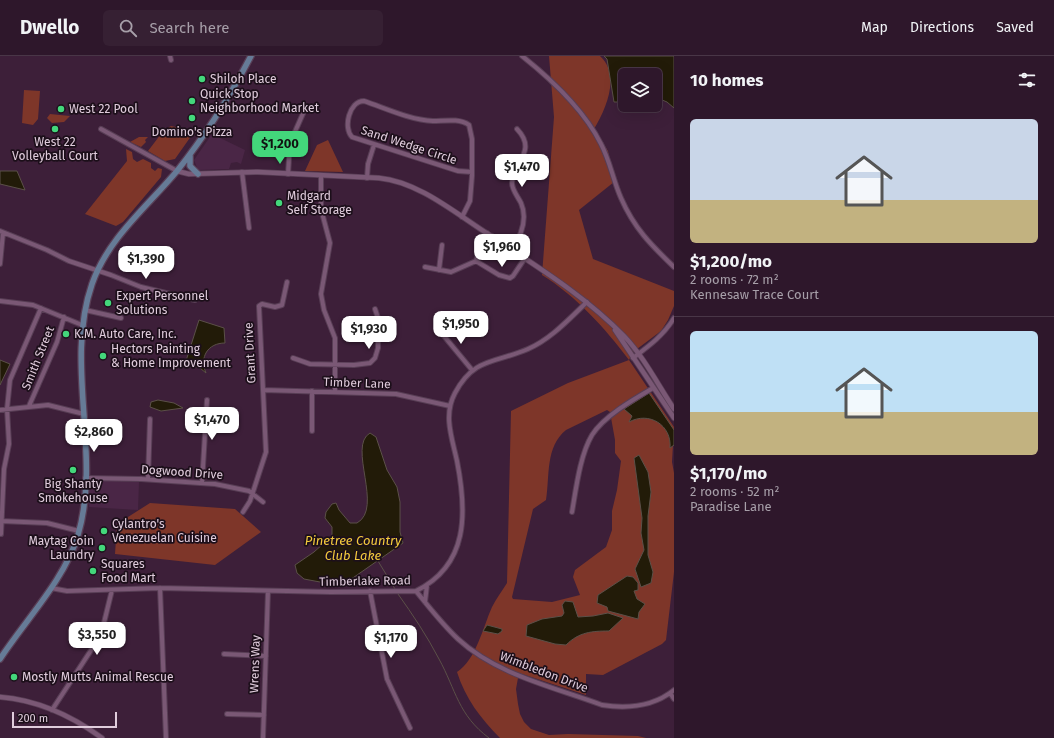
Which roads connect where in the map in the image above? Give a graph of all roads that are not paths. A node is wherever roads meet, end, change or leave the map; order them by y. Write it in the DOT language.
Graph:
graph roads {
  1 [pos="251,56"];
  2 [pos="522,56"];
  3 [pos="305,109"];
  4 [pos="101,129"];
  5 [pos="517,129"];
  6 [pos="374,145"];
  7 [pos="190,155"];
  8 [pos="177,171"];
  9 [pos="242,172"];
  10 [pos="472,172"];
  11 [pos="198,174"];
  12 [pos="288,174"];
  13 [pos="321,177"];
  14 [pos="367,178"];
  15 [pos="462,217"];
  16 [pos="249,228"];
  17 [pos="2,232"];
  18 [pos="487,233"];
  19 [pos="492,236"];
  20 [pos="442,244"];
  21 [pos="481,247"];
  22 [pos="512,250"];
  23 [pos="525,258"];
  24 [pos="476,261"];
  25 [pos="0,264"];
  26 [pos="425,267"];
  27 [pos="674,267"];
  28 [pos="98,270"];
  29 [pos="439,270"];
  30 [pos="287,282"];
  31 [pos="195,300"];
  32 [pos="0,301"];
  33 [pos="587,302"];
  34 [pos="41,308"];
  35 [pos="375,309"];
  36 [pos="85,310"];
  37 [pos="64,317"];
  38 [pos="121,318"];
  39 [pos="674,318"];
  40 [pos="82,325"];
  41 [pos="611,326"];
  42 [pos="439,330"];
  43 [pos="638,354"];
  44 [pos="293,358"];
  45 [pos="633,358"];
  46 [pos="335,365"];
  47 [pos="472,370"];
  48 [pos="653,388"];
  49 [pos="263,390"];
  50 [pos="312,391"];
  51 [pos="334,392"];
  52 [pos="207,400"];
  53 [pos="29,406"];
  54 [pos="450,406"];
  55 [pos="7,409"];
  56 [pos="674,409"];
  57 [pos="0,410"];
  58 [pos="84,414"];
  59 [pos="674,418"];
  60 [pos="150,419"];
  61 [pos="312,431"];
  62 [pos="85,478"];
  63 [pos="148,479"];
  64 [pos="202,483"];
  65 [pos="253,492"];
  66 [pos="263,502"];
  67 [pos="243,512"];
  68 [pos="572,512"];
  69 [pos="1,521"];
  70 [pos="79,531"];
  71 [pos="1,534"];
  72 [pos="427,584"];
  73 [pos="51,588"];
  74 [pos="160,588"];
  75 [pos="112,590"];
  76 [pos="268,591"];
  77 [pos="370,591"];
  78 [pos="416,591"];
  79 [pos="425,602"];
  80 [pos="224,654"];
  81 [pos="266,656"];
  82 [pos="0,659"];
  83 [pos="674,690"];
  84 [pos="670,693"];
  85 [pos="0,697"];
  86 [pos="674,699"];
  87 [pos="52,710"];
  88 [pos="227,714"];
  89 [pos="264,715"];
  90 [pos="410,728"];
  91 [pos="102,738"];
  92 [pos="166,738"];
  93 [pos="263,738"];
  1 -- 7 [label="main road"];
  2 -- 27 [label="street"];
  3 -- 12 [label="street"];
  4 -- 8 [label="street"];
  5 -- 22 [label="street"];
  6 -- 10 [label="street, Sand Wedge Circle"];
  6 -- 10 [label="street, Sand Wedge Circle"];
  6 -- 14 [label="street"];
  7 -- 8 [label="main road"];
  7 -- 11 [label="main road"];
  8 -- 11 [label="street"];
  8 -- 28 [label="main road"];
  9 -- 11 [label="street"];
  9 -- 12 [label="street"];
  9 -- 16 [label="street"];
  10 -- 15 [label="street, Sand Wedge Circle"];
  12 -- 13 [label="street"];
  13 -- 14 [label="street"];
  13 -- 46 [label="street"];
  14 -- 15 [label="street"];
  15 -- 18 [label="street"];
  17 -- 25 [label="street"];
  17 -- 28 [label="street"];
  18 -- 19 [label="street"];
  18 -- 21 [label="street"];
  19 -- 21 [label="street"];
  19 -- 22 [label="street"];
  20 -- 29 [label="street"];
  21 -- 24 [label="street"];
  22 -- 23 [label="street"];
  23 -- 24 [label="street"];
  23 -- 33 [label="street"];
  24 -- 29 [label="street"];
  26 -- 29 [label="street"];
  28 -- 31 [label="street"];
  28 -- 36 [label="main road"];
  30 -- 49 [label="street, Grant Drive"];
  32 -- 34 [label="street"];
  33 -- 41 [label="street"];
  33 -- 47 [label="street, Timberlake Road"];
  34 -- 37 [label="street"];
  34 -- 55 [label="street"];
  35 -- 46 [label="street"];
  36 -- 38 [label="street"];
  36 -- 40 [label="main road"];
  37 -- 40 [label="street"];
  37 -- 53 [label="street, Smith Street"];
  39 -- 43 [label="street"];
  40 -- 58 [label="main road"];
  41 -- 43 [label="street"];
  41 -- 45 [label="street"];
  42 -- 47 [label="street"];
  43 -- 45 [label="street"];
  43 -- 56 [label="street"];
  44 -- 46 [label="street"];
  45 -- 48 [label="street"];
  46 -- 51 [label="street"];
  47 -- 54 [label="street, Timberlake Road"];
  48 -- 59 [label="street"];
  48 -- 68 [label="street"];
  49 -- 50 [label="street, Timber Lane"];
  49 -- 65 [label="street, Grant Drive"];
  50 -- 51 [label="street, Timber Lane"];
  50 -- 61 [label="street"];
  51 -- 54 [label="street, Timber Lane"];
  52 -- 64 [label="street"];
  53 -- 55 [label="street"];
  53 -- 58 [label="street"];
  54 -- 72 [label="street, Timberlake Road"];
  55 -- 57 [label="street"];
  55 -- 69 [label="street"];
  58 -- 62 [label="main road"];
  60 -- 63 [label="street"];
  62 -- 63 [label="street, Dogwood Drive"];
  62 -- 70 [label="main road"];
  63 -- 64 [label="street, Dogwood Drive"];
  64 -- 65 [label="street, Dogwood Drive"];
  65 -- 66 [label="street"];
  65 -- 67 [label="street"];
  69 -- 70 [label="street"];
  69 -- 71 [label="street"];
  70 -- 73 [label="main road"];
  72 -- 78 [label="street, Timberlake Road"];
  72 -- 79 [label="street"];
  73 -- 75 [label="street, Timberlake Road"];
  73 -- 82 [label="main road"];
  74 -- 75 [label="street, Timberlake Road"];
  74 -- 76 [label="street, Timberlake Road"];
  74 -- 92 [label="street"];
  75 -- 87 [label="street"];
  76 -- 77 [label="street, Timberlake Road"];
  76 -- 81 [label="street, Wrens Way"];
  77 -- 78 [label="street, Timberlake Road"];
  77 -- 90 [label="street"];
  78 -- 79 [label="street, Wimbledon Drive"];
  79 -- 84 [label="street, Wimbledon Drive"];
  80 -- 81 [label="street"];
  81 -- 89 [label="street, Wrens Way"];
  83 -- 84 [label="street, Wimbledon Drive"];
  84 -- 86 [label="street"];
  85 -- 87 [label="street"];
  87 -- 91 [label="street"];
  88 -- 89 [label="street"];
  89 -- 93 [label="street, Wrens Way"];
}
